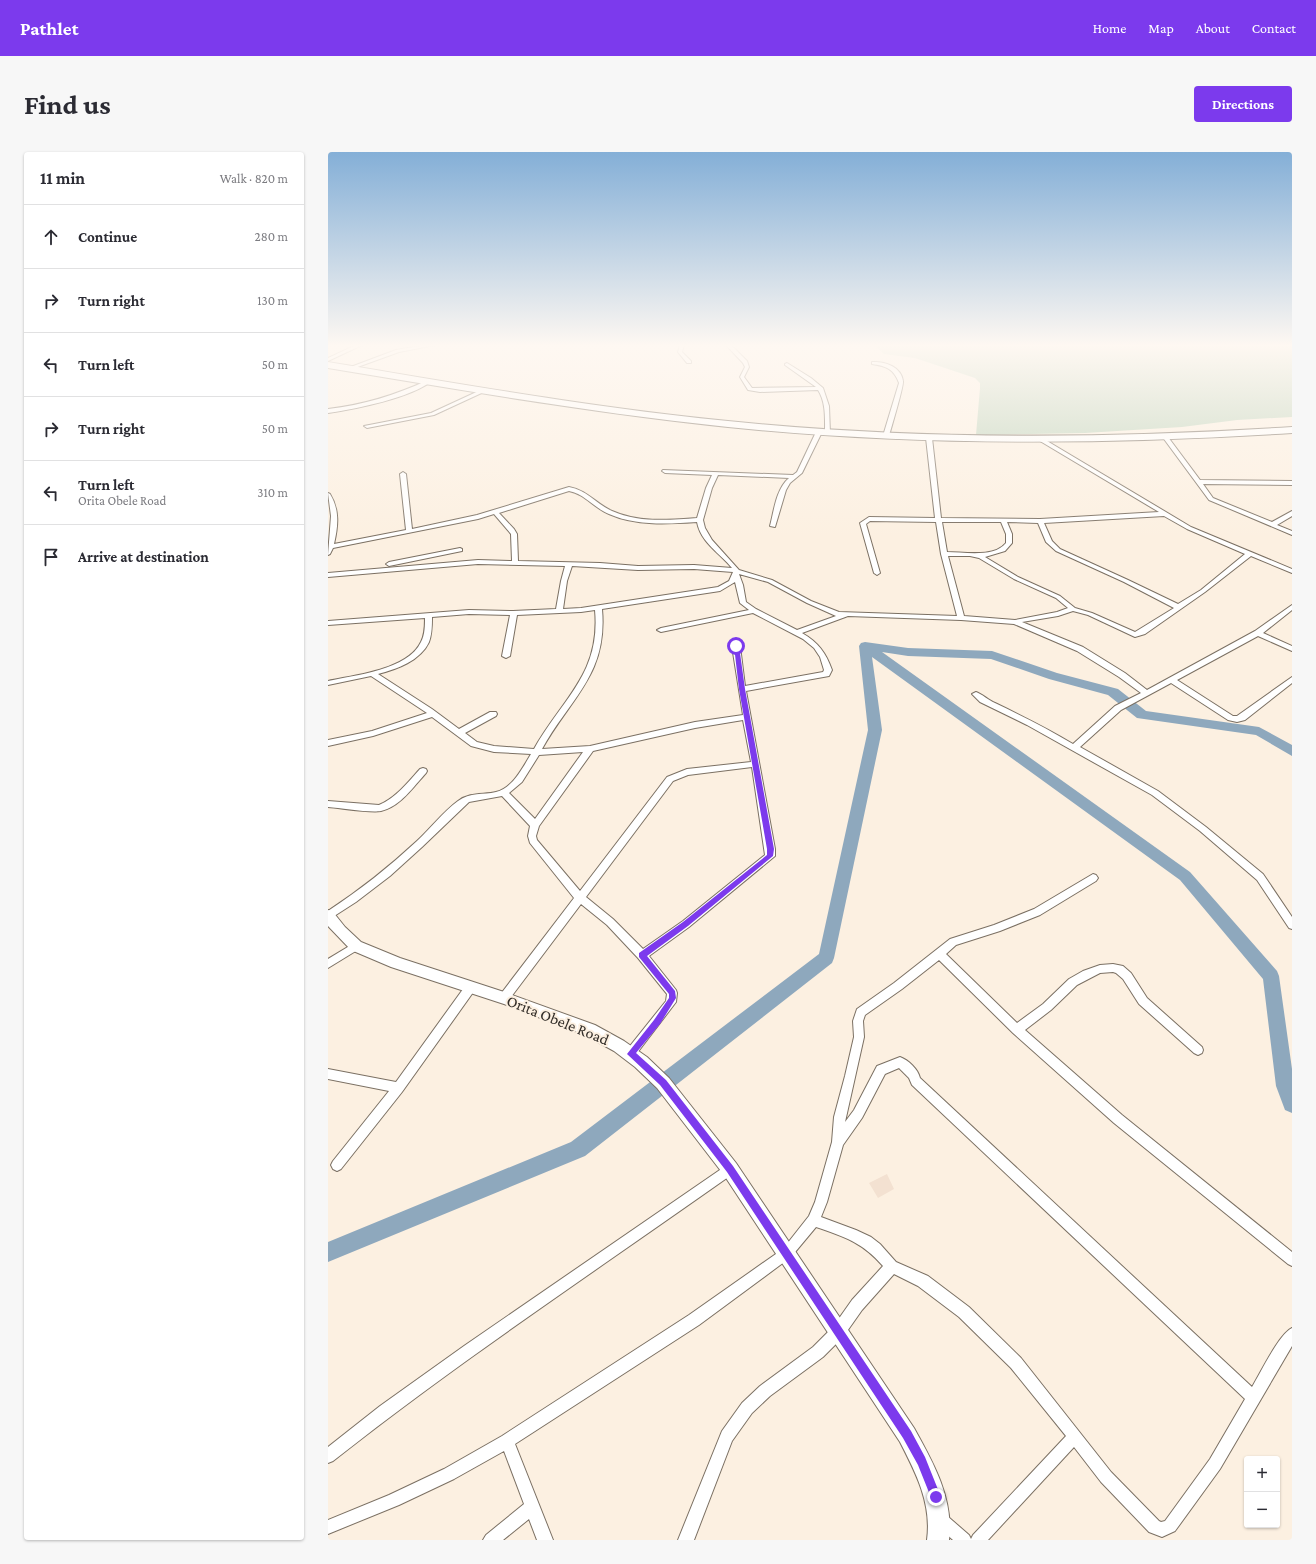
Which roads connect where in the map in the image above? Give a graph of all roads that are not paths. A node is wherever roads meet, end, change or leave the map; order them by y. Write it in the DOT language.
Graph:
graph roads {
  1 [pos="441,410"];
  2 [pos="608,410"];
  3 [pos="825,410"];
  4 [pos="892,410"];
  5 [pos="367,426"];
  6 [pos="1292,430"];
  7 [pos="823,432"];
  8 [pos="886,436"];
  9 [pos="929,438"];
  10 [pos="1166,438"];
  11 [pos="1042,440"];
  12 [pos="665,471"];
  13 [pos="716,473"];
  14 [pos="403,474"];
  15 [pos="794,477"];
  16 [pos="1198,482"];
  17 [pos="1292,482"];
  18 [pos="328,495"];
  19 [pos="330,502"];
  20 [pos="495,512"];
  21 [pos="1292,513"];
  22 [pos="1163,514"];
  23 [pos="700,520"];
  24 [pos="940,521"];
  25 [pos="1003,521"];
  26 [pos="1040,521"];
  27 [pos="1272,525"];
  28 [pos="773,526"];
  29 [pos="409,531"];
  30 [pos="1292,533"];
  31 [pos="329,550"];
  32 [pos="460,550"];
  33 [pos="944,554"];
  34 [pos="1250,554"];
  35 [pos="979,556"];
  36 [pos="515,564"];
  37 [pos="569,564"];
  38 [pos="1292,572"];
  39 [pos="352,573"];
  40 [pos="736,573"];
  41 [pos="877,573"];
  42 [pos="328,575"];
  43 [pos="1292,607"];
  44 [pos="598,608"];
  45 [pos="1073,608"];
  46 [pos="1178,608"];
  47 [pos="559,611"];
  48 [pos="754,611"];
  49 [pos="514,613"];
  50 [pos="429,615"];
  51 [pos="844,615"];
  52 [pos="961,618"];
  53 [pos="1015,622"];
  54 [pos="328,623"];
  55 [pos="661,630"];
  56 [pos="798,632"];
  57 [pos="1258,633"];
  58 [pos="736,646"];
  59 [pos="1292,649"];
  60 [pos="506,656"];
  61 [pos="371,673"];
  62 [pos="1292,679"];
  63 [pos="1172,680"];
  64 [pos="328,684"];
  65 [pos="742,689"];
  66 [pos="1147,693"];
  67 [pos="976,694"];
  68 [pos="433,714"];
  69 [pos="493,714"];
  70 [pos="747,717"];
  71 [pos="459,733"];
  72 [pos="328,743"];
  73 [pos="1075,747"];
  74 [pos="590,749"];
  75 [pos="537,752"];
  76 [pos="755,764"];
  77 [pos="423,771"];
  78 [pos="504,793"];
  79 [pos="328,804"];
  80 [pos="535,826"];
  81 [pos="1093,878"];
  82 [pos="580,898"];
  83 [pos="328,916"];
  84 [pos="1292,925"];
  85 [pos="356,946"];
  86 [pos="938,954"];
  87 [pos="642,955"];
  88 [pos="328,964"];
  89 [pos="470,988"];
  90 [pos="504,998"];
  91 [pos="1017,1030"];
  92 [pos="1198,1050"];
  93 [pos="630,1054"];
  94 [pos="328,1074"];
  95 [pos="398,1088"];
  96 [pos="838,1142"];
  97 [pos="336,1165"];
  98 [pos="730,1169"];
  99 [pos="814,1220"];
  100 [pos="787,1253"];
  101 [pos="1292,1260"];
  102 [pos="892,1266"];
  103 [pos="838,1332"];
  104 [pos="1292,1335"];
  105 [pos="1254,1398"];
  106 [pos="1075,1436"];
  107 [pos="507,1441"];
  108 [pos="328,1456"];
  109 [pos="531,1508"];
  110 [pos="940,1519"];
  111 [pos="328,1527"];
  112 [pos="491,1540"];
  113 [pos="545,1540"];
  114 [pos="686,1540"];
  115 [pos="938,1540"];
  116 [pos="964,1540"];
  117 [pos="978,1540"];
  1 -- 5 [label="street"];
  2 -- 7 [label="highway"];
  3 -- 7 [label="street"];
  4 -- 8 [label="street"];
  6 -- 10 [label="highway"];
  7 -- 8 [label="highway"];
  7 -- 15 [label="street"];
  8 -- 9 [label="highway"];
  9 -- 11 [label="highway"];
  9 -- 24 [label="street"];
  10 -- 11 [label="highway"];
  10 -- 16 [label="street"];
  11 -- 22 [label="street"];
  12 -- 13 [label="street"];
  13 -- 15 [label="street"];
  13 -- 23 [label="street"];
  14 -- 29 [label="street"];
  15 -- 28 [label="street"];
  16 -- 17 [label="street"];
  16 -- 27 [label="street"];
  18 -- 19 [label="street"];
  19 -- 31 [label="street"];
  20 -- 23 [label="street"];
  20 -- 29 [label="street"];
  20 -- 36 [label="street"];
  21 -- 27 [label="street"];
  22 -- 26 [label="street"];
  22 -- 34 [label="street"];
  23 -- 40 [label="street"];
  24 -- 25 [label="street"];
  24 -- 33 [label="street"];
  24 -- 41 [label="street"];
  25 -- 26 [label="street"];
  25 -- 35 [label="street"];
  26 -- 46 [label="street"];
  27 -- 30 [label="street"];
  29 -- 31 [label="street"];
  32 -- 39 [label="street"];
  33 -- 35 [label="street"];
  33 -- 52 [label="street"];
  34 -- 38 [label="street"];
  34 -- 46 [label="street"];
  35 -- 45 [label="street"];
  36 -- 37 [label="street"];
  36 -- 39 [label="street"];
  37 -- 40 [label="street"];
  37 -- 47 [label="street"];
  39 -- 42 [label="street"];
  40 -- 44 [label="street"];
  40 -- 48 [label="street"];
  40 -- 51 [label="street"];
  43 -- 57 [label="street"];
  44 -- 47 [label="street"];
  44 -- 75 [label="street"];
  45 -- 46 [label="street"];
  45 -- 53 [label="street"];
  47 -- 49 [label="street"];
  48 -- 55 [label="street"];
  48 -- 56 [label="street"];
  49 -- 50 [label="street"];
  49 -- 60 [label="street"];
  50 -- 54 [label="street"];
  50 -- 61 [label="street"];
  51 -- 52 [label="street"];
  51 -- 56 [label="street"];
  52 -- 53 [label="street"];
  53 -- 66 [label="street"];
  56 -- 65 [label="street"];
  57 -- 59 [label="street"];
  57 -- 63 [label="street"];
  58 -- 65 [label="street"];
  61 -- 64 [label="street"];
  61 -- 68 [label="street"];
  62 -- 63 [label="street"];
  63 -- 66 [label="street"];
  65 -- 70 [label="street"];
  66 -- 73 [label="street"];
  67 -- 73 [label="street"];
  68 -- 71 [label="street"];
  68 -- 72 [label="street"];
  69 -- 71 [label="street"];
  70 -- 74 [label="street"];
  70 -- 76 [label="street"];
  71 -- 75 [label="street"];
  73 -- 84 [label="street"];
  74 -- 75 [label="street"];
  74 -- 80 [label="street"];
  75 -- 78 [label="street"];
  76 -- 82 [label="street"];
  76 -- 87 [label="street"];
  77 -- 79 [label="street"];
  78 -- 80 [label="street"];
  78 -- 83 [label="street"];
  80 -- 82 [label="street"];
  81 -- 86 [label="street"];
  82 -- 87 [label="street"];
  82 -- 90 [label="street"];
  83 -- 85 [label="main road, Orita Obele Road"];
  85 -- 88 [label="street"];
  85 -- 89 [label="main road, Orita Obele Road"];
  86 -- 91 [label="street"];
  86 -- 96 [label="street"];
  87 -- 93 [label="street"];
  89 -- 90 [label="main road, Orita Obele Road"];
  89 -- 95 [label="street"];
  90 -- 93 [label="main road, Orita Obele Road"];
  91 -- 92 [label="street"];
  91 -- 101 [label="street"];
  93 -- 98 [label="main road, Orita Obele Road"];
  94 -- 95 [label="street"];
  95 -- 97 [label="street"];
  96 -- 99 [label="street"];
  96 -- 105 [label="street"];
  98 -- 100 [label="main road, Orita Obele Road"];
  98 -- 108 [label="street"];
  99 -- 100 [label="street"];
  99 -- 102 [label="street"];
  100 -- 103 [label="main road, Orita Obele Road"];
  100 -- 107 [label="street"];
  102 -- 103 [label="street"];
  102 -- 106 [label="street"];
  103 -- 110 [label="main road, Orita Obele Road"];
  103 -- 114 [label="street"];
  104 -- 105 [label="street"];
  105 -- 106 [label="street"];
  106 -- 117 [label="street"];
  107 -- 109 [label="street"];
  107 -- 111 [label="street"];
  109 -- 112 [label="street"];
  109 -- 113 [label="street"];
  110 -- 115 [label="main road, Orita Obele Road"];
  110 -- 116 [label="street"];
}
